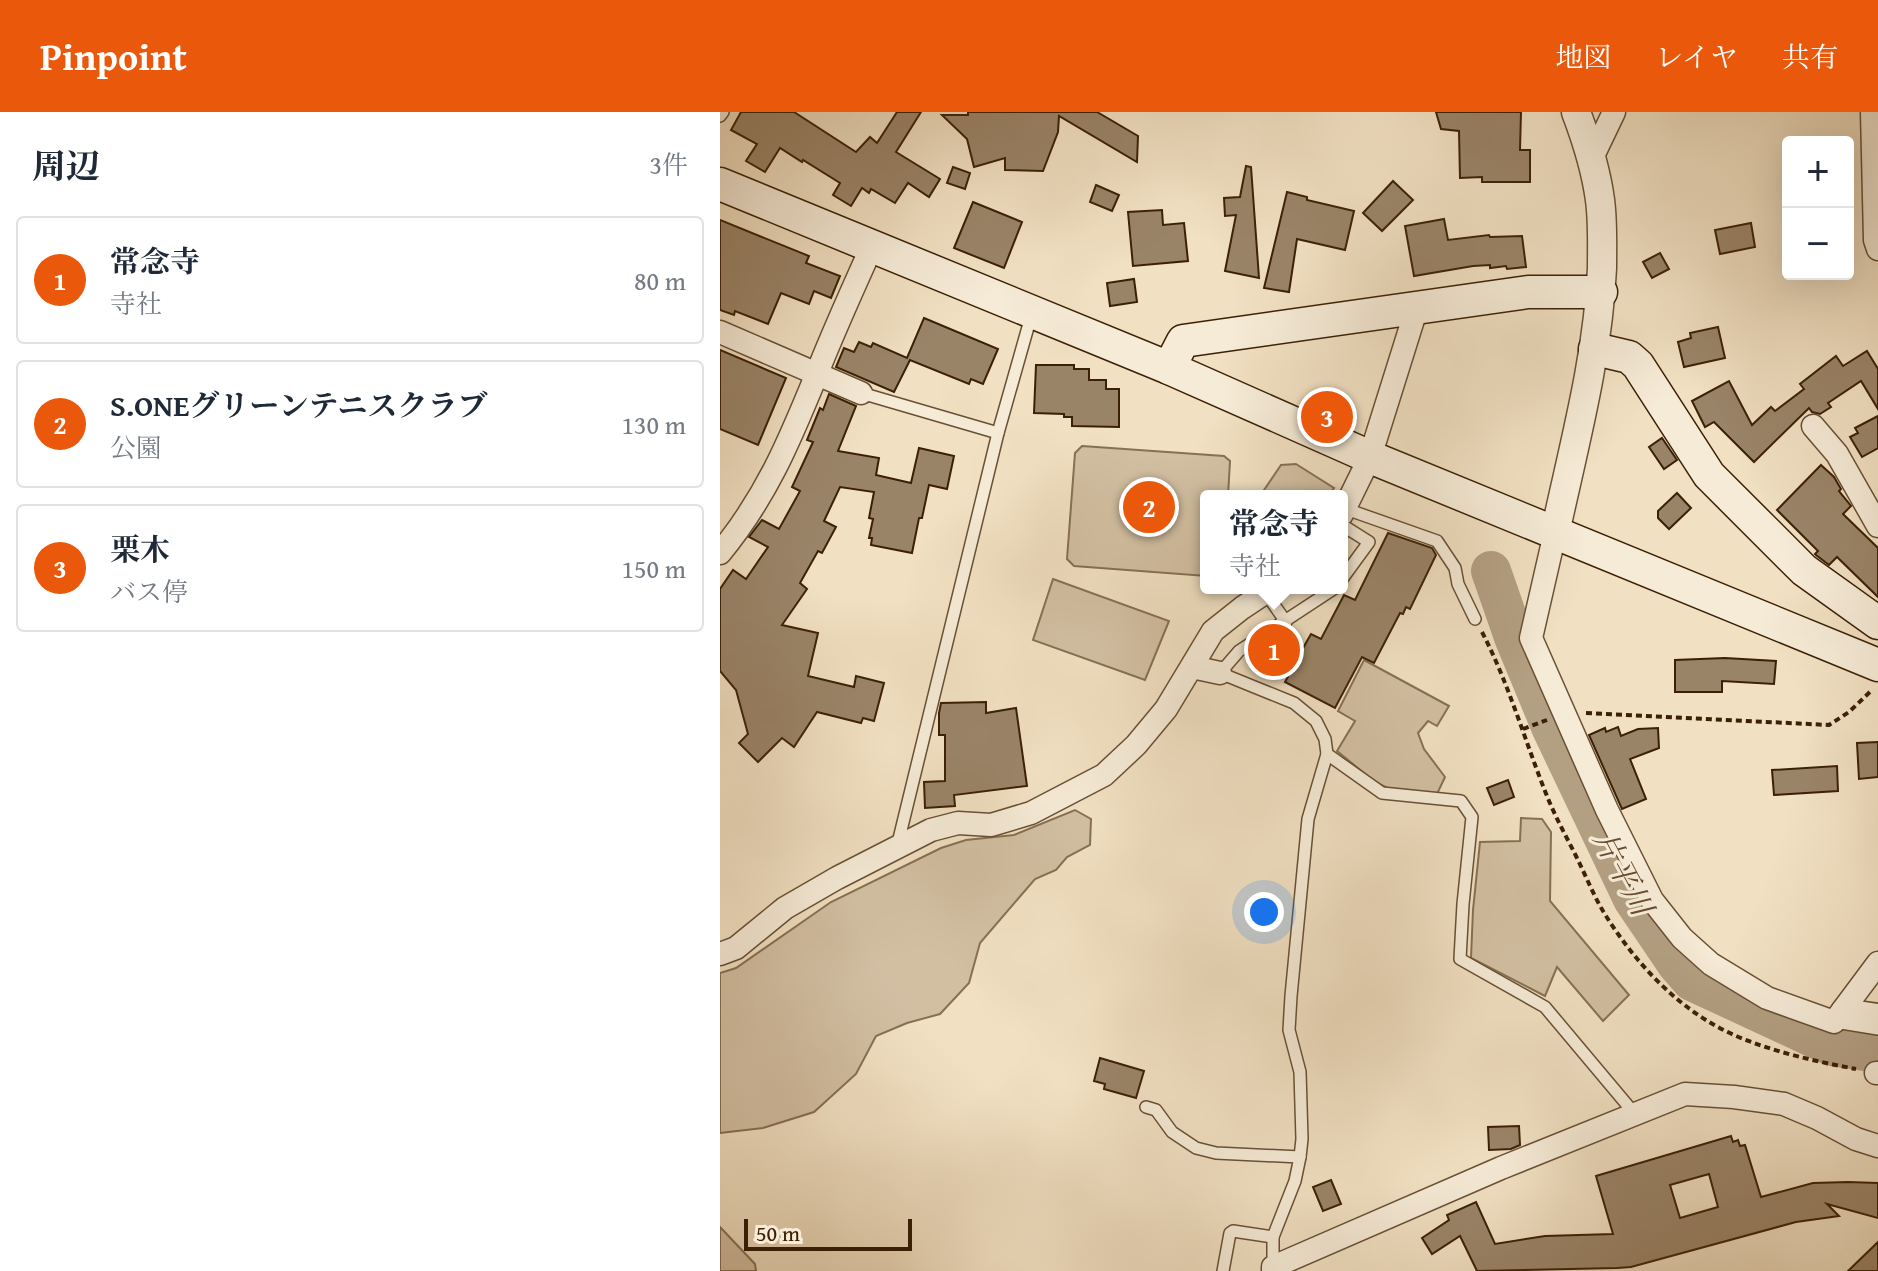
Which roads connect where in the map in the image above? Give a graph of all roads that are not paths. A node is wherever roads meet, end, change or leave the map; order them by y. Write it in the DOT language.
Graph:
graph roads {
  1 [pos="1576,112"];
  2 [pos="1614,112"];
  3 [pos="1872,112"];
  4 [pos="1592,158"];
  5 [pos="720,184"];
  6 [pos="872,246"];
  7 [pos="1878,249"];
  8 [pos="1601,292"];
  9 [pos="1417,307"];
  10 [pos="1032,312"];
  11 [pos="720,332"];
  12 [pos="1595,349"];
  13 [pos="1169,368"];
  14 [pos="816,374"];
  15 [pos="861,393"];
  16 [pos="1813,426"];
  17 [pos="998,433"];
  18 [pos="1370,457"];
  19 [pos="1348,505"];
  20 [pos="1348,517"];
  21 [pos="1348,521"];
  22 [pos="1878,526"];
  23 [pos="1555,533"];
  24 [pos="720,553"];
  25 [pos="1348,571"];
  26 [pos="1263,594"];
  27 [pos="1270,594"];
  28 [pos="1326,594"];
  29 [pos="1475,619"];
  30 [pos="1286,622"];
  31 [pos="1878,623"];
  32 [pos="1878,665"];
  33 [pos="1192,667"];
  34 [pos="1220,673"];
  35 [pos="1327,754"];
  36 [pos="897,847"];
  37 [pos="720,954"];
  38 [pos="1878,963"];
  39 [pos="1878,1015"];
  40 [pos="1838,1016"];
  41 [pos="1878,1029"];
  42 [pos="1146,1107"];
  43 [pos="1634,1113"];
  44 [pos="1878,1146"];
  45 [pos="1300,1157"];
  46 [pos="1273,1237"];
  47 [pos="1273,1269"];
  48 [pos="1223,1271"];
  1 -- 4 [label="street"];
  2 -- 4 [label="street"];
  3 -- 7 [label="street"];
  4 -- 8 [label="street"];
  5 -- 6 [label="main road"];
  6 -- 10 [label="main road"];
  6 -- 14 [label="street"];
  8 -- 9 [label="main road"];
  8 -- 12 [label="street"];
  9 -- 13 [label="main road"];
  9 -- 18 [label="street"];
  10 -- 13 [label="main road"];
  10 -- 17 [label="lane"];
  11 -- 14 [label="street"];
  12 -- 23 [label="street"];
  12 -- 31 [label="main road"];
  13 -- 18 [label="main road"];
  14 -- 15 [label="street"];
  14 -- 24 [label="street"];
  15 -- 17 [label="lane"];
  16 -- 22 [label="street"];
  17 -- 36 [label="lane"];
  18 -- 19 [label="street"];
  18 -- 23 [label="main road"];
  20 -- 29 [label="lane"];
  21 -- 25 [label="lane"];
  23 -- 32 [label="main road"];
  23 -- 40 [label="street"];
  26 -- 33 [label="street"];
  27 -- 30 [label="lane"];
  28 -- 30 [label="lane"];
  30 -- 34 [label="lane"];
  33 -- 34 [label="street"];
  33 -- 36 [label="street"];
  34 -- 35 [label="lane"];
  35 -- 43 [label="lane"];
  35 -- 45 [label="lane"];
  36 -- 37 [label="street"];
  38 -- 40 [label="street"];
  39 -- 40 [label="street"];
  40 -- 41 [label="lane"];
  42 -- 45 [label="lane"];
  43 -- 44 [label="street"];
  43 -- 47 [label="street"];
  45 -- 46 [label="lane"];
  46 -- 47 [label="lane"];
  46 -- 48 [label="lane"];
}
